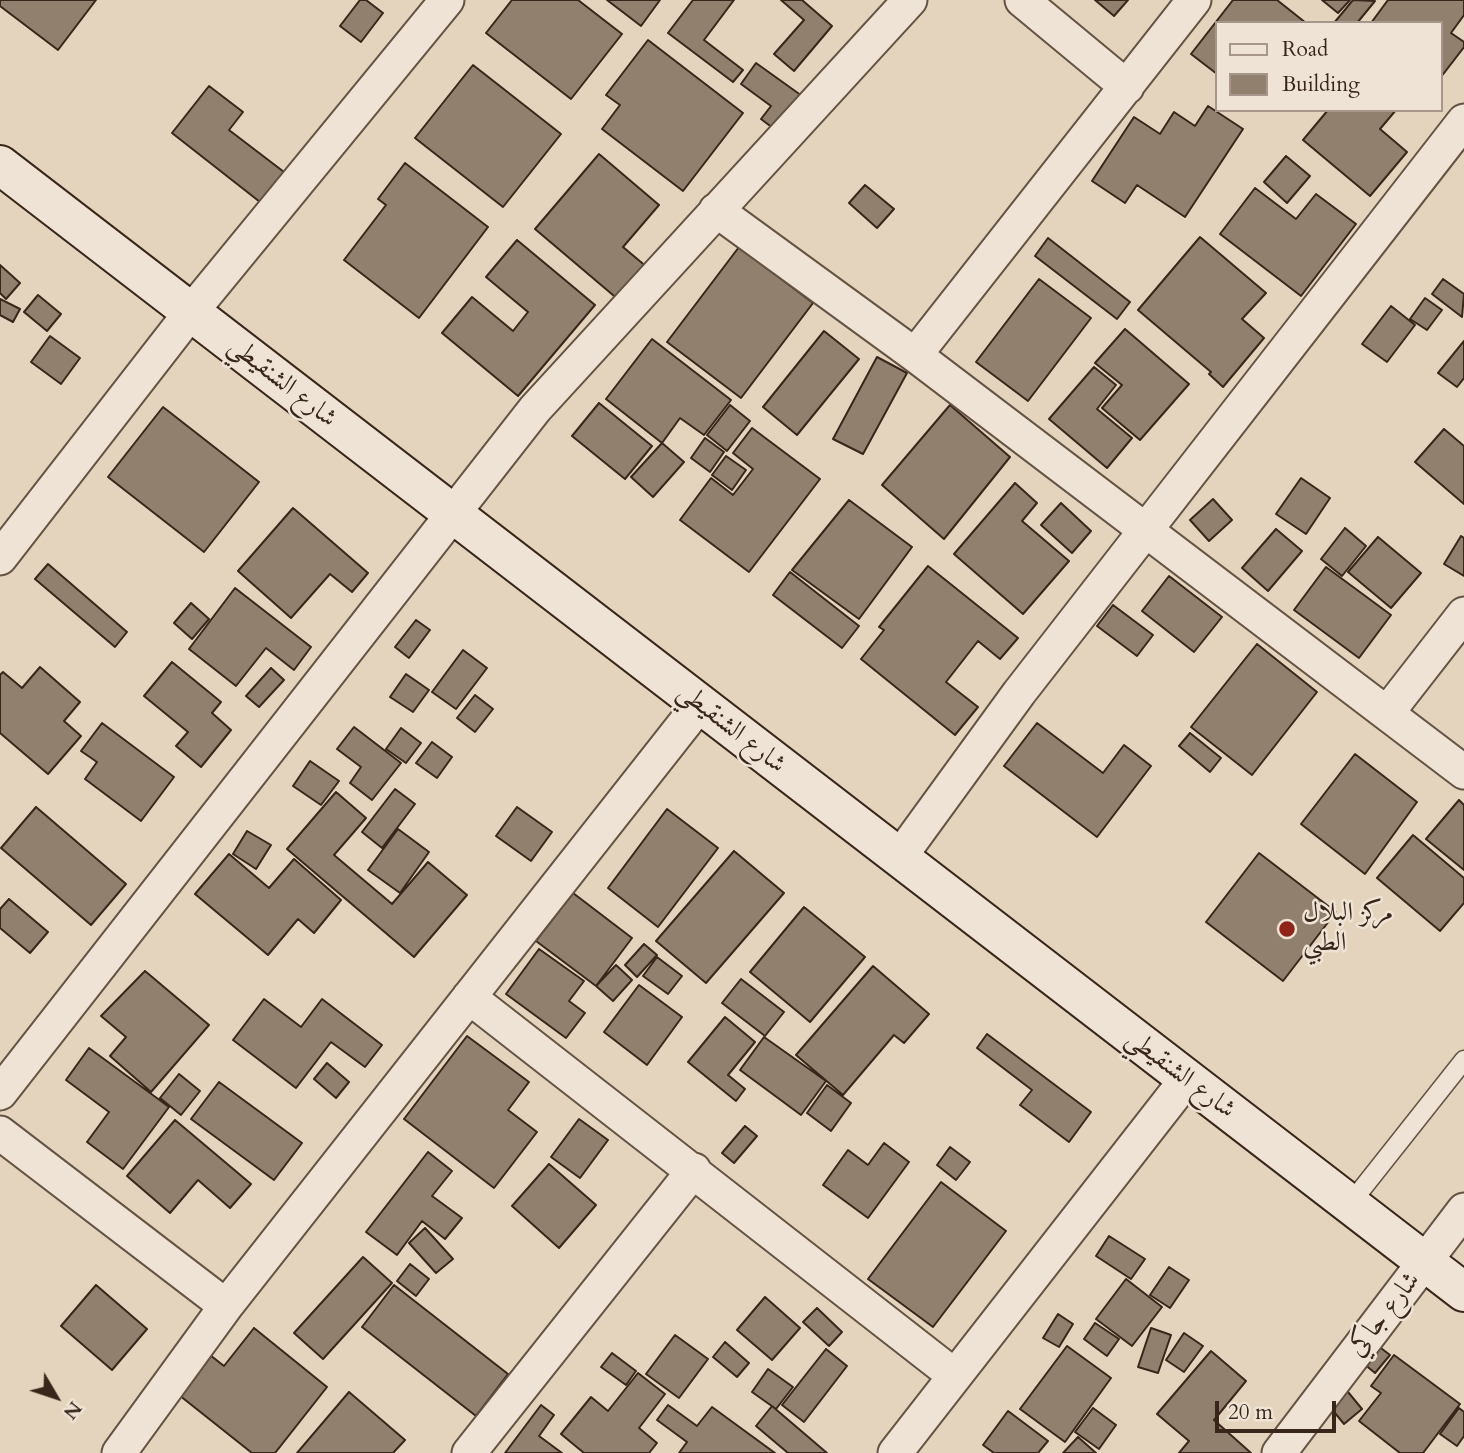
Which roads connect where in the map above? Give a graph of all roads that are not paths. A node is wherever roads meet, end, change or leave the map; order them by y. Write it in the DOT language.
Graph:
graph roads {
  1 [pos="447,0"];
  2 [pos="910,0"];
  3 [pos="1022,0"];
  4 [pos="1194,0"];
  5 [pos="1127,87"];
  6 [pos="1464,121"];
  7 [pos="0,165"];
  8 [pos="716,210"];
  9 [pos="191,312"];
  10 [pos="915,355"];
  11 [pos="452,514"];
  12 [pos="1145,529"];
  13 [pos="0,558"];
  14 [pos="1464,614"];
  15 [pos="700,704"];
  16 [pos="1387,713"];
  17 [pos="1464,772"];
  18 [pos="899,858"];
  19 [pos="469,997"];
  20 [pos="1464,1060"];
  21 [pos="1186,1080"];
  22 [pos="0,1093"];
  23 [pos="0,1133"];
  24 [pos="694,1170"];
  25 [pos="1350,1204"];
  26 [pos="1464,1210"];
  27 [pos="1426,1262"];
  28 [pos="1464,1292"];
  29 [pos="226,1306"];
  30 [pos="955,1376"];
  31 [pos="120,1453"];
  32 [pos="469,1453"];
  33 [pos="895,1453"];
  34 [pos="1279,1453"];
  1 -- 9 [label="street"];
  2 -- 8 [label="street"];
  3 -- 5 [label="street"];
  4 -- 5 [label="street"];
  5 -- 10 [label="street"];
  6 -- 12 [label="street"];
  7 -- 9 [label="street, شارع الشنقيطي"];
  8 -- 10 [label="street"];
  8 -- 11 [label="street"];
  9 -- 11 [label="street, شارع الشنقيطي"];
  9 -- 13 [label="street"];
  10 -- 12 [label="street"];
  11 -- 15 [label="street, شارع الشنقيطي"];
  11 -- 22 [label="street"];
  12 -- 16 [label="street"];
  12 -- 18 [label="street"];
  14 -- 16 [label="street"];
  15 -- 18 [label="street, شارع الشنقيطي"];
  15 -- 19 [label="street"];
  16 -- 17 [label="street"];
  18 -- 21 [label="street, شارع الشنقيطي"];
  19 -- 24 [label="street"];
  19 -- 29 [label="street"];
  20 -- 25 [label="lane"];
  21 -- 25 [label="street, شارع الشنقيطي"];
  21 -- 30 [label="street"];
  23 -- 29 [label="street"];
  24 -- 30 [label="street"];
  24 -- 32 [label="street"];
  25 -- 27 [label="street, شارع الشنقيطي"];
  26 -- 27 [label="street, شارع جاكي"];
  27 -- 28 [label="street, شارع الشنقيطي"];
  27 -- 34 [label="street, شارع جاكي"];
  29 -- 31 [label="street"];
  30 -- 33 [label="street"];
}
